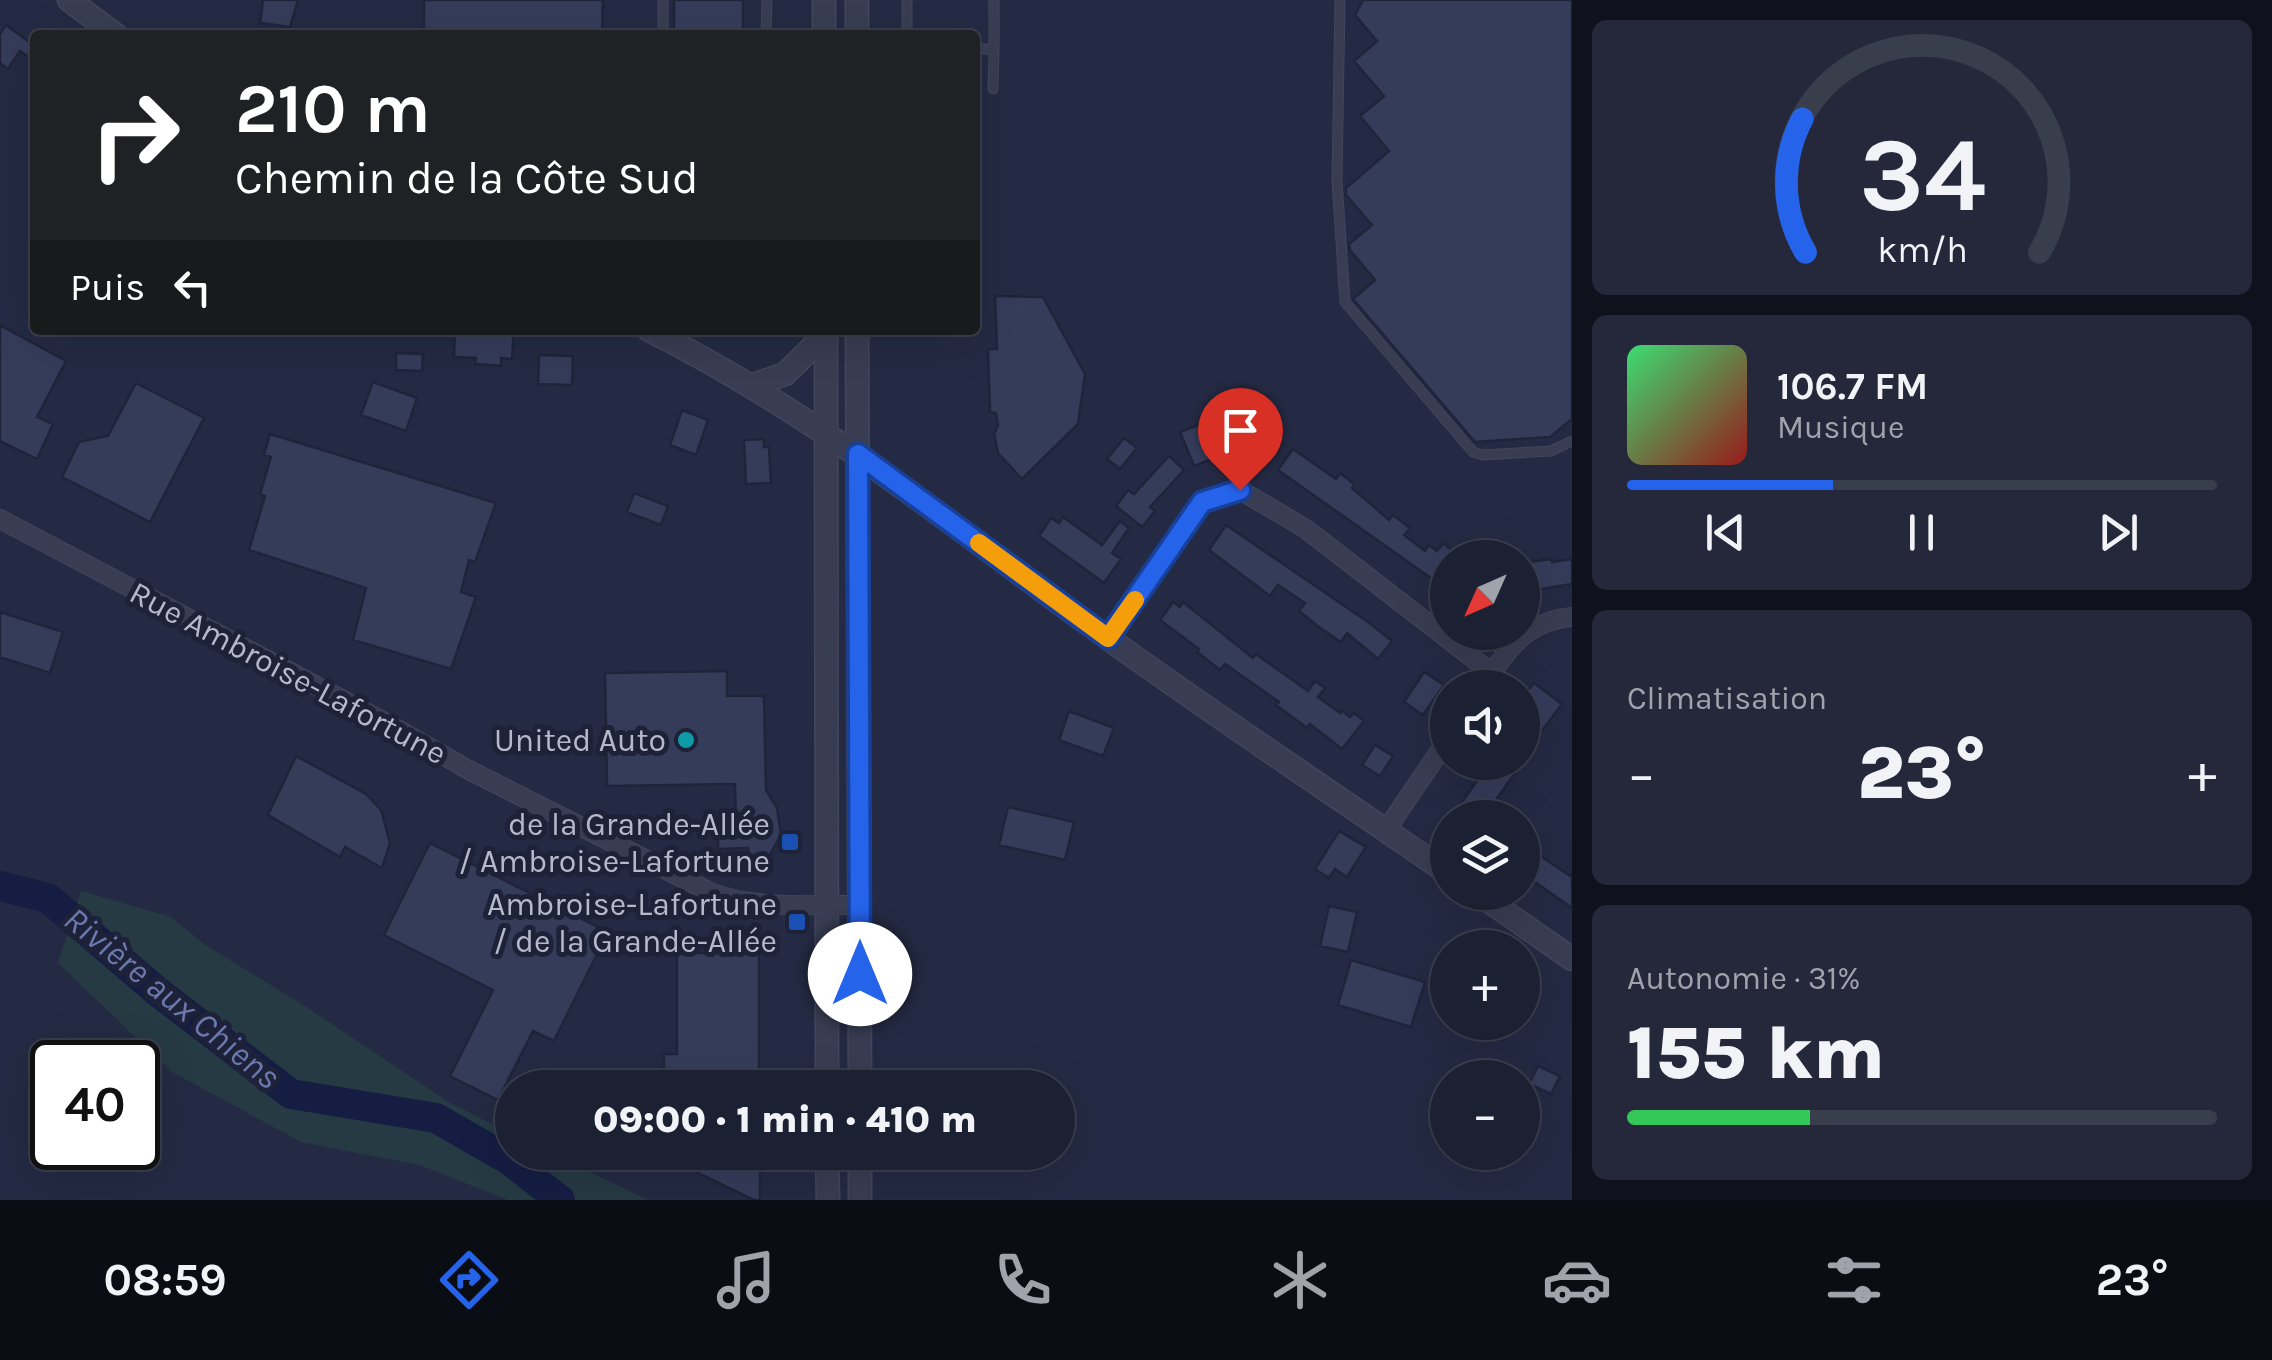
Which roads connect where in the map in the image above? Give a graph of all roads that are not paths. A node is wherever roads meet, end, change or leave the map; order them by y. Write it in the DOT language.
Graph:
graph roads {
  1 [pos="69,0"];
  2 [pos="663,0"];
  3 [pos="766,0"];
  4 [pos="824,0"];
  5 [pos="857,0"];
  6 [pos="907,0"];
  7 [pos="994,0"];
  8 [pos="1340,0"];
  9 [pos="109,30"];
  10 [pos="663,30"];
  11 [pos="766,30"];
  12 [pos="824,30"];
  13 [pos="858,30"];
  14 [pos="907,30"];
  15 [pos="980,49"];
  16 [pos="994,49"];
  17 [pos="993,90"];
  18 [pos="658,335"];
  19 [pos="823,335"];
  20 [pos="826,335"];
  21 [pos="857,335"];
  22 [pos="753,385"];
  23 [pos="827,432"];
  24 [pos="1572,440"];
  25 [pos="858,454"];
  26 [pos="0,519"];
  27 [pos="1572,617"];
  28 [pos="1108,638"];
  29 [pos="1475,670"];
  30 [pos="1495,670"];
  31 [pos="1430,765"];
  32 [pos="1386,830"];
  33 [pos="1430,861"];
  34 [pos="826,904"];
  35 [pos="860,905"];
  36 [pos="1502,910"];
  37 [pos="1572,959"];
  38 [pos="827,1070"];
  39 [pos="860,1070"];
  40 [pos="828,1170"];
  41 [pos="860,1170"];
  42 [pos="828,1200"];
  43 [pos="860,1200"];
  1 -- 9 [label="street"];
  2 -- 10 [label="lane"];
  3 -- 11 [label="lane"];
  4 -- 12 [label="street"];
  5 -- 13 [label="street"];
  6 -- 14 [label="lane"];
  7 -- 16 [label="lane"];
  8 -- 24 [label="lane"];
  15 -- 16 [label="lane"];
  16 -- 17 [label="lane"];
  18 -- 22 [label="street"];
  19 -- 22 [label="street"];
  20 -- 23 [label="street"];
  21 -- 25 [label="street"];
  22 -- 23 [label="street"];
  23 -- 25 [label="street"];
  23 -- 34 [label="street"];
  25 -- 28 [label="street"];
  25 -- 35 [label="street"];
  26 -- 34 [label="street, Rue Ambroise-Lafortune"];
  27 -- 30 [label="street"];
  28 -- 29 [label="street"];
  28 -- 32 [label="street"];
  31 -- 32 [label="street"];
  32 -- 33 [label="street"];
  34 -- 35 [label="street, Rue Ambroise-Lafortune"];
  34 -- 38 [label="street"];
  35 -- 39 [label="street"];
  36 -- 37 [label="street"];
  40 -- 42 [label="street"];
  41 -- 43 [label="street"];
}
